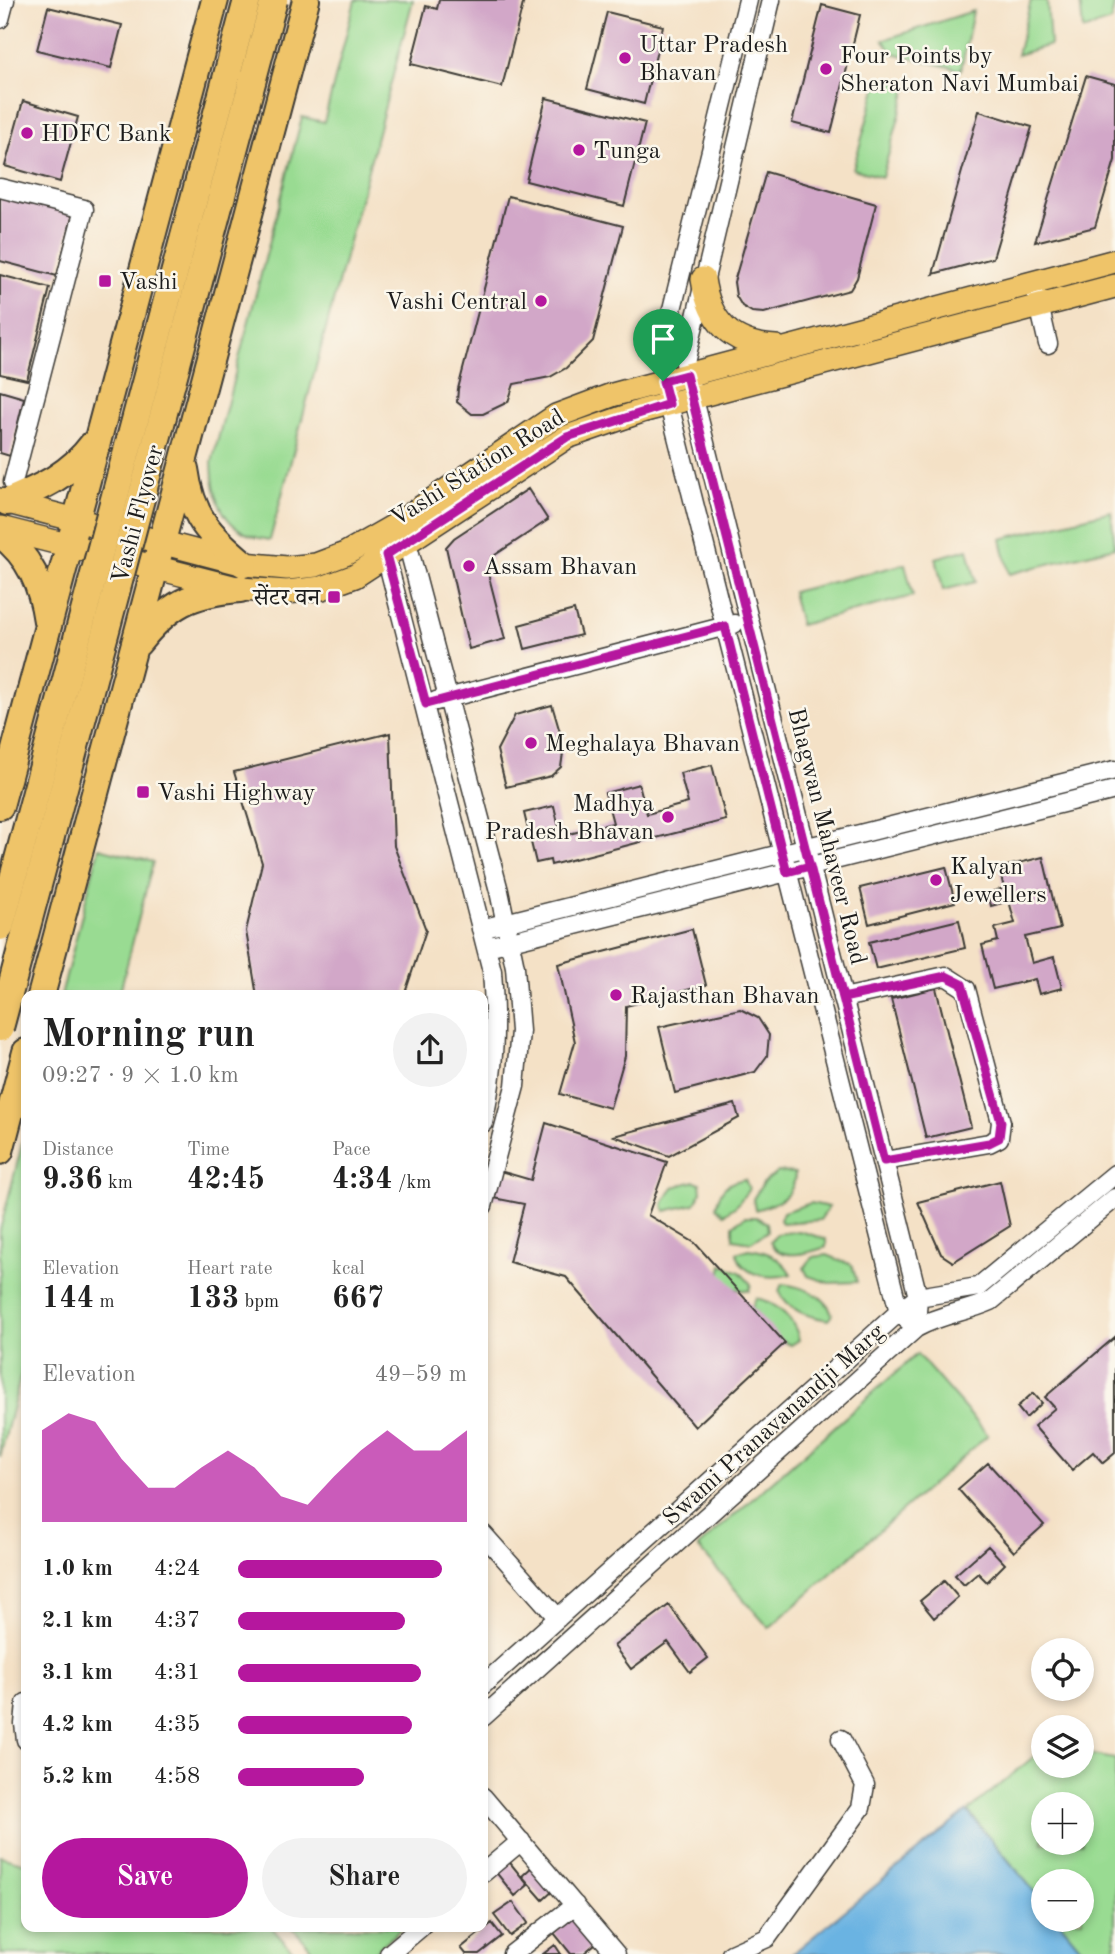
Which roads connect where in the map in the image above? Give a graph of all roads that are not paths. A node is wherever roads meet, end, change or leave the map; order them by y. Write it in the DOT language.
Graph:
graph roads {
  1 [pos="5,0"];
  2 [pos="215,0"];
  3 [pos="247,0"];
  4 [pos="274,0"];
  5 [pos="306,0"];
  6 [pos="748,0"];
  7 [pos="771,0"];
  8 [pos="0,19"];
  9 [pos="0,188"];
  10 [pos="1115,261"];
  11 [pos="703,279"];
  12 [pos="1034,283"];
  13 [pos="1115,286"];
  14 [pos="1039,306"];
  15 [pos="1048,344"];
  16 [pos="792,347"];
  17 [pos="686,375"];
  18 [pos="663,381"];
  19 [pos="692,398"];
  20 [pos="669,404"];
  21 [pos="99,437"];
  22 [pos="183,460"];
  23 [pos="485,462"];
  24 [pos="499,481"];
  25 [pos="7,494"];
  26 [pos="76,520"];
  27 [pos="0,528"];
  28 [pos="0,534"];
  29 [pos="162,541"];
  30 [pos="407,542"];
  31 [pos="69,546"];
  32 [pos="386,555"];
  33 [pos="155,568"];
  34 [pos="242,576"];
  35 [pos="748,620"];
  36 [pos="48,626"];
  37 [pos="725,626"];
  38 [pos="134,648"];
  39 [pos="447,698"];
  40 [pos="426,704"];
  41 [pos="1115,770"];
  42 [pos="1115,790"];
  43 [pos="0,806"];
  44 [pos="907,822"];
  45 [pos="911,841"];
  46 [pos="806,848"];
  47 [pos="783,853"];
  48 [pos="810,866"];
  49 [pos="787,872"];
  50 [pos="505,923"];
  51 [pos="0,927"];
  52 [pos="481,929"];
  53 [pos="510,941"];
  54 [pos="486,947"];
  55 [pos="43,990"];
  56 [pos="843,998"];
  57 [pos="0,1028"];
  58 [pos="21,1071"];
  59 [pos="488,1100"];
  60 [pos="0,1151"];
  61 [pos="884,1161"];
  62 [pos="1115,1174"];
  63 [pos="488,1187"];
  64 [pos="1115,1198"];
  65 [pos="918,1297"];
  66 [pos="899,1312"];
  67 [pos="916,1328"];
  68 [pos="488,1540"];
  69 [pos="558,1618"];
  70 [pos="488,1681"];
  71 [pos="488,1713"];
  72 [pos="841,1739"];
  73 [pos="488,1803"];
  74 [pos="520,1841"];
  75 [pos="488,1869"];
  76 [pos="575,1905"];
  77 [pos="415,1932"];
  78 [pos="389,1954"];
  79 [pos="512,1954"];
  80 [pos="616,1954"];
  81 [pos="732,1954"];
  1 -- 8 [label="street"];
  2 -- 21 [label="highway"];
  3 -- 51 [label="highway, Vashi Flyover, bridge"];
  4 -- 57 [label="highway, Vashi Flyover, bridge"];
  5 -- 22 [label="highway"];
  6 -- 18 [label="street, Bhagwan Mahaveer Road"];
  7 -- 11 [label="street, Bhagwan Mahaveer Road"];
  9 -- 25 [label="street"];
  10 -- 12 [label="main road, Vashi Station Road"];
  11 -- 16 [label="main road"];
  11 -- 17 [label="street, Bhagwan Mahaveer Road"];
  12 -- 14 [label="street"];
  12 -- 16 [label="main road, Vashi Station Road"];
  13 -- 14 [label="main road, Vashi Station Road"];
  14 -- 15 [label="street"];
  14 -- 19 [label="main road, Vashi Station Road"];
  16 -- 17 [label="main road, Vashi Station Road"];
  17 -- 18 [label="main road, Vashi Station Road"];
  17 -- 19 [label="street, Bhagwan Mahaveer Road"];
  18 -- 20 [label="street, Bhagwan Mahaveer Road"];
  18 -- 23 [label="main road, Vashi Station Road"];
  19 -- 20 [label="main road, Vashi Station Road"];
  19 -- 35 [label="street, Bhagwan Mahaveer Road"];
  20 -- 24 [label="main road, Vashi Station Road"];
  20 -- 37 [label="street, Bhagwan Mahaveer Road"];
  21 -- 25 [label="highway"];
  21 -- 26 [label="highway"];
  22 -- 29 [label="highway"];
  22 -- 34 [label="highway"];
  23 -- 24 [label="main road"];
  23 -- 34 [label="main road, Vashi Station Road"];
  24 -- 30 [label="main road, Vashi Station Road"];
  25 -- 26 [label="main road, Vashi Station Road"];
  26 -- 29 [label="main road, Vashi Station Road"];
  26 -- 31 [label="highway"];
  27 -- 31 [label="main road, Vashi Station Road"];
  28 -- 36 [label="highway"];
  29 -- 33 [label="highway"];
  29 -- 34 [label="main road, Vashi Station Road"];
  30 -- 32 [label="main road, Vashi Station Road"];
  30 -- 39 [label="street"];
  31 -- 33 [label="main road, Vashi Station Road"];
  31 -- 36 [label="highway"];
  32 -- 34 [label="main road, Vashi Station Road"];
  32 -- 40 [label="street"];
  33 -- 34 [label="main road, Vashi Station Road"];
  33 -- 38 [label="highway"];
  34 -- 38 [label="highway"];
  35 -- 37 [label="street"];
  35 -- 46 [label="street, Bhagwan Mahaveer Road"];
  36 -- 43 [label="highway"];
  37 -- 39 [label="street"];
  37 -- 47 [label="street, Bhagwan Mahaveer Road"];
  38 -- 55 [label="highway"];
  39 -- 40 [label="street"];
  39 -- 50 [label="street"];
  40 -- 52 [label="street"];
  41 -- 44 [label="street"];
  42 -- 45 [label="street"];
  44 -- 45 [label="street"];
  44 -- 46 [label="street"];
  45 -- 48 [label="street"];
  46 -- 47 [label="street"];
  46 -- 48 [label="street, Bhagwan Mahaveer Road"];
  47 -- 49 [label="street, Bhagwan Mahaveer Road"];
  47 -- 50 [label="street"];
  48 -- 49 [label="street"];
  48 -- 56 [label="street, Bhagwan Mahaveer Road"];
  49 -- 53 [label="street"];
  49 -- 66 [label="street, Bhagwan Mahaveer Road"];
  50 -- 52 [label="street"];
  50 -- 53 [label="street"];
  52 -- 54 [label="street"];
  53 -- 54 [label="street"];
  53 -- 63 [label="street"];
  54 -- 59 [label="street"];
  56 -- 61 [label="street, Bhagwan Mahaveer Road"];
  56 -- 61 [label="street"];
  58 -- 60 [label="highway"];
  61 -- 65 [label="street, Bhagwan Mahaveer Road"];
  62 -- 65 [label="street, Swami Pranavanandji Marg"];
  64 -- 67 [label="street, Swami Pranavanandji Marg"];
  65 -- 66 [label="street, Swami Pranavanandji Marg"];
  65 -- 67 [label="street, Bhagwan Mahaveer Road"];
  66 -- 67 [label="street"];
  66 -- 69 [label="street, Swami Pranavanandji Marg"];
  67 -- 71 [label="street, Swami Pranavanandji Marg"];
  68 -- 69 [label="street"];
  69 -- 70 [label="street, Swami Pranavanandji Marg"];
  72 -- 81 [label="street"];
  73 -- 74 [label="street"];
  74 -- 75 [label="street"];
  74 -- 76 [label="street"];
  76 -- 79 [label="street"];
  76 -- 80 [label="street"];
  77 -- 78 [label="street"];
}
